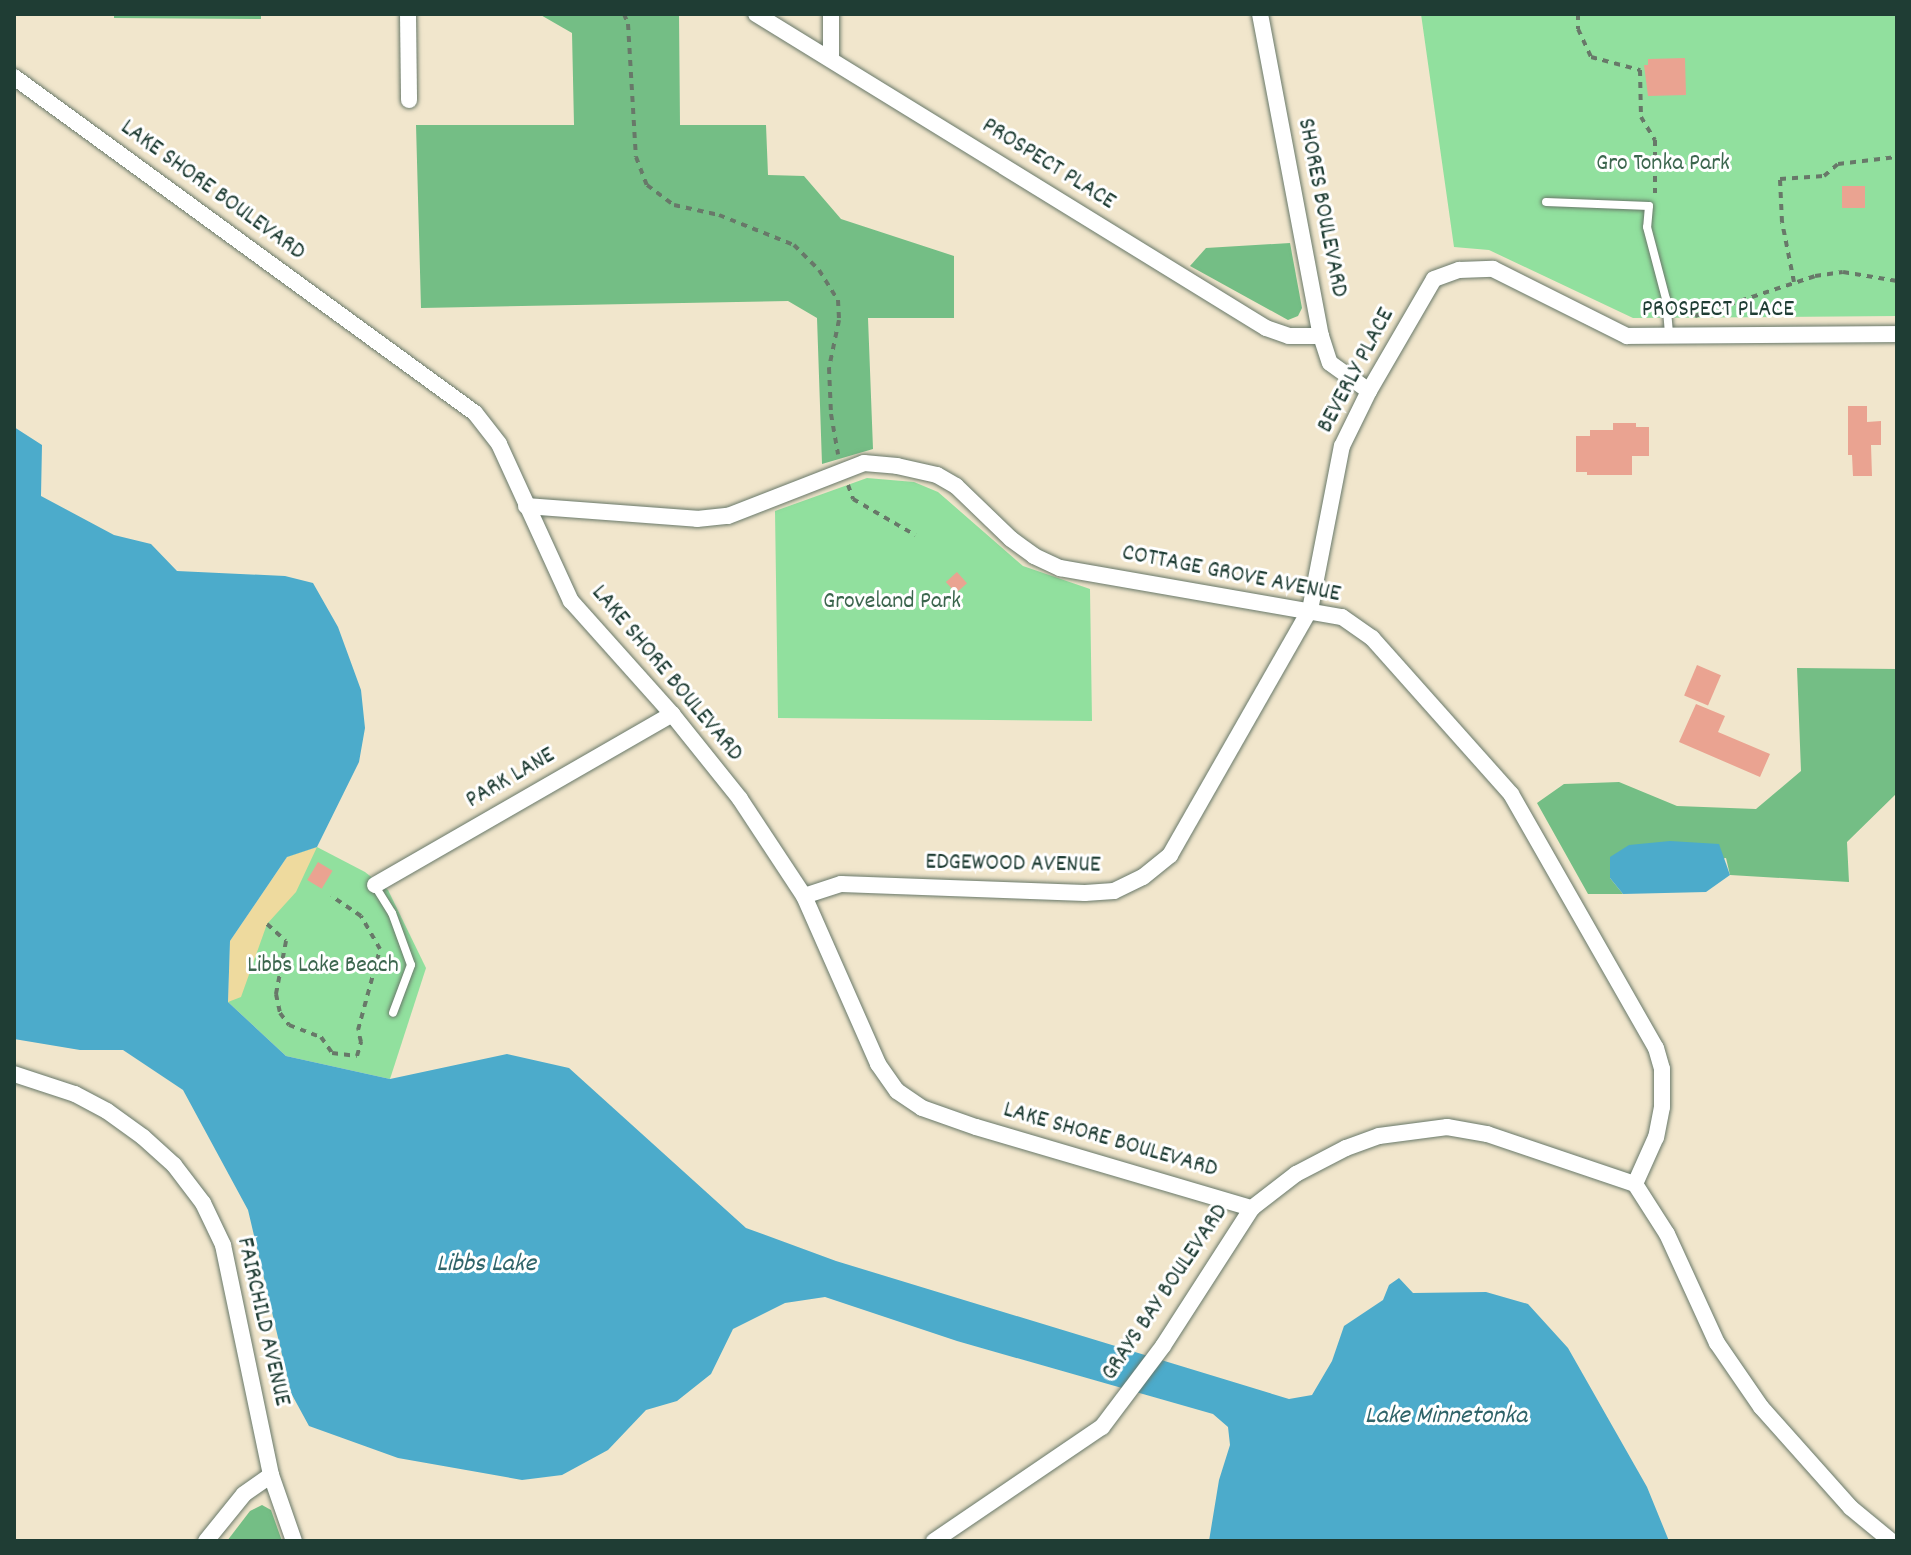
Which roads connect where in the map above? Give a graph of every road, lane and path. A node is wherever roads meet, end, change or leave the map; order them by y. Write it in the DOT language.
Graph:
graph roads {
  1 [pos="408,14"];
  2 [pos="624,14"];
  3 [pos="756,14"];
  4 [pos="831,14"];
  5 [pos="1260,14"];
  6 [pos="1578,14"];
  7 [pos="831,59"];
  8 [pos="14,77"];
  9 [pos="409,100"];
  10 [pos="1897,157"];
  11 [pos="1546,202"];
  12 [pos="1649,206"];
  13 [pos="1459,270"];
  14 [pos="1897,281"];
  15 [pos="1794,282"];
  16 [pos="1681,319"];
  17 [pos="1897,334"];
  18 [pos="1321,336"];
  19 [pos="1669,337"];
  20 [pos="1369,391"];
  21 [pos="839,458"];
  22 [pos="847,480"];
  23 [pos="526,506"];
  24 [pos="915,535"];
  25 [pos="1310,610"];
  26 [pos="672,714"];
  27 [pos="375,885"];
  28 [pos="331,896"];
  29 [pos="804,896"];
  30 [pos="267,924"];
  31 [pos="393,1013"];
  32 [pos="14,1074"];
  33 [pos="1635,1184"];
  34 [pos="1252,1208"];
  35 [pos="271,1475"];
  36 [pos="206,1541"];
  37 [pos="294,1541"];
  38 [pos="934,1541"];
  39 [pos="1891,1541"];
  1 -- 9 [label="street"];
  2 -- 21 [label="path"];
  3 -- 7 [label="street, PROSPECT PLACE"];
  4 -- 7 [label="street"];
  5 -- 18 [label="street, SHORES BOULEVARD"];
  6 -- 12 [label="path"];
  7 -- 18 [label="street, PROSPECT PLACE"];
  8 -- 23 [label="street, LAKE SHORE BOULEVARD"];
  10 -- 15 [label="path"];
  11 -- 12 [label="lane"];
  12 -- 19 [label="lane"];
  13 -- 19 [label="street, PROSPECT PLACE"];
  13 -- 20 [label="street, BEVERLY PLACE"];
  14 -- 15 [label="path"];
  15 -- 16 [label="path"];
  17 -- 19 [label="street, PROSPECT PLACE"];
  18 -- 20 [label="street, SHORES BOULEVARD"];
  20 -- 25 [label="street, BEVERLY PLACE"];
  22 -- 24 [label="path"];
  23 -- 25 [label="street, COTTAGE GROVE AVENUE"];
  23 -- 26 [label="street, LAKE SHORE BOULEVARD"];
  25 -- 29 [label="street, EDGEWOOD AVENUE"];
  25 -- 33 [label="street, COTTAGE GROVE AVENUE"];
  26 -- 27 [label="street, PARK LANE"];
  26 -- 29 [label="street, LAKE SHORE BOULEVARD"];
  27 -- 31 [label="lane"];
  28 -- 30 [label="path"];
  29 -- 34 [label="street, LAKE SHORE BOULEVARD"];
  32 -- 35 [label="street, FAIRCHILD AVENUE"];
  33 -- 34 [label="street, GRAYS BAY BOULEVARD"];
  33 -- 39 [label="street"];
  34 -- 38 [label="street, GRAYS BAY BOULEVARD"];
  35 -- 36 [label="street"];
  35 -- 37 [label="street, FAIRCHILD AVENUE"];
}
